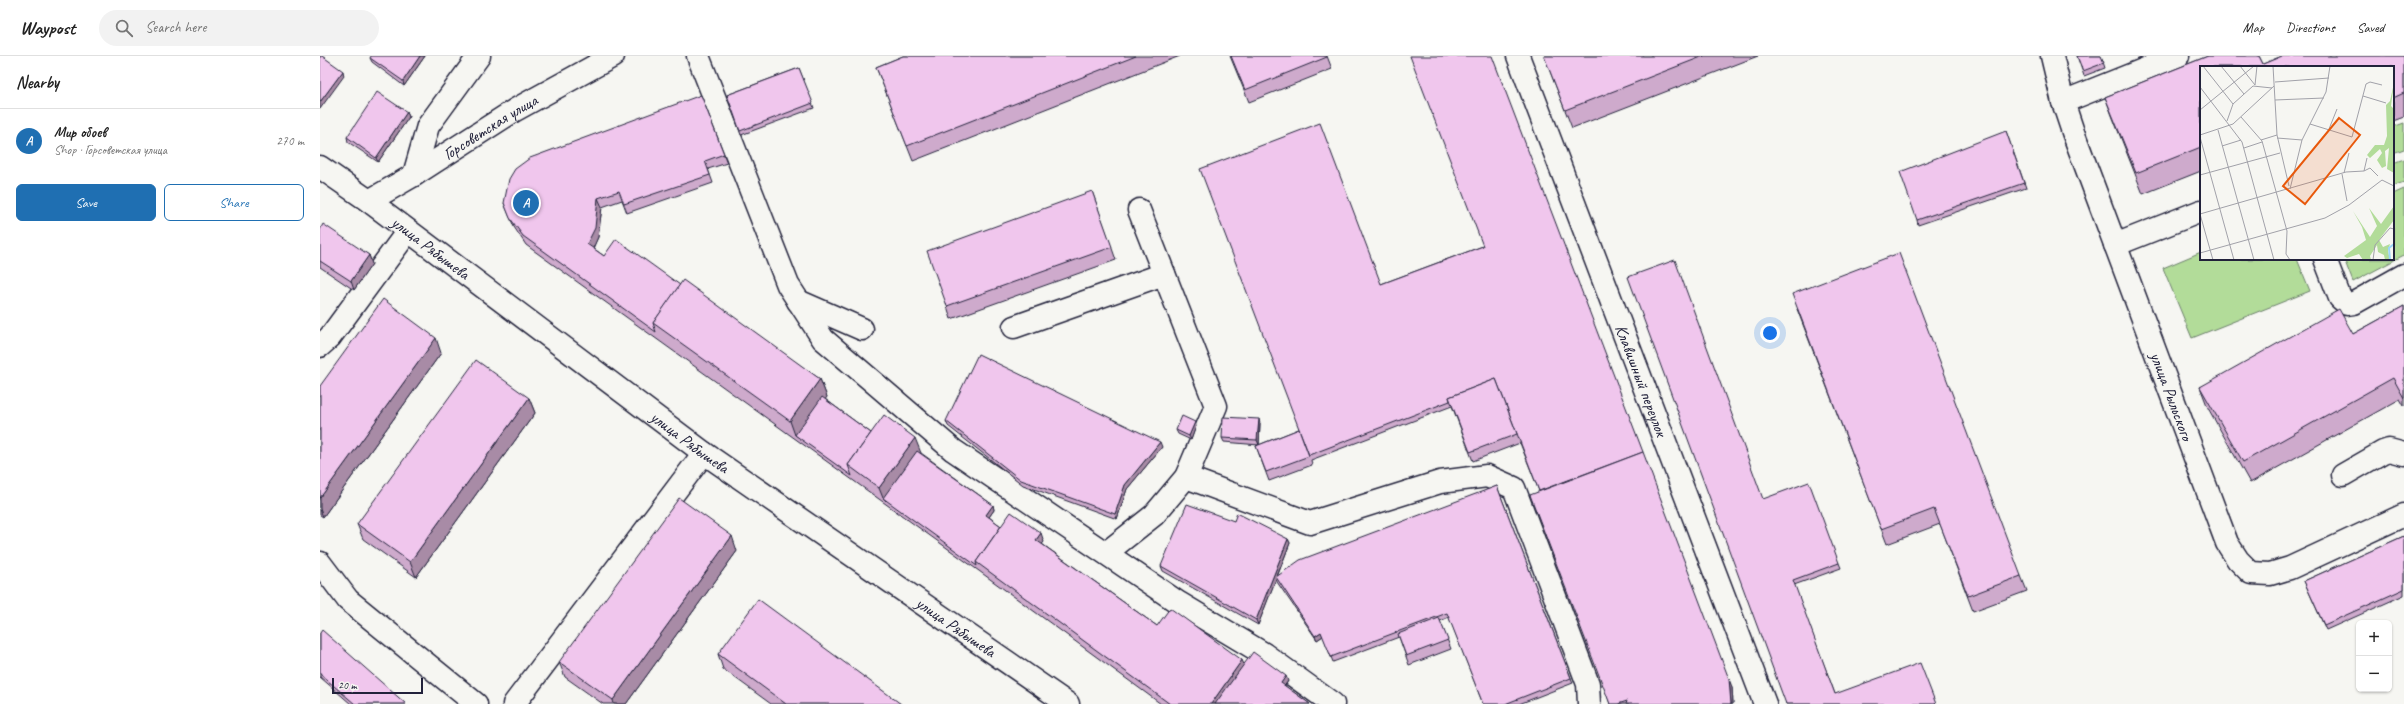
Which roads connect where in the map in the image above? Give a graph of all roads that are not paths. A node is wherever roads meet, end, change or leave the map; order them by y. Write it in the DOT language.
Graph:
graph roads {
  1 [pos="479,56"];
  2 [pos="613,56"];
  3 [pos="698,56"];
  4 [pos="1518,56"];
  5 [pos="2052,56"];
  6 [pos="2178,56"];
  7 [pos="2063,102"];
  8 [pos="320,167"];
  9 [pos="414,176"];
  10 [pos="369,201"];
  11 [pos="1139,210"];
  12 [pos="2200,211"];
  13 [pos="408,231"];
  14 [pos="2116,245"];
  15 [pos="2325,260"];
  16 [pos="1164,274"];
  17 [pos="2404,275"];
  18 [pos="798,301"];
  19 [pos="1014,327"];
  20 [pos="862,329"];
  21 [pos="320,346"];
  22 [pos="704,453"];
  23 [pos="2404,454"];
  24 [pos="2343,475"];
  25 [pos="1186,477"];
  26 [pos="2404,515"];
  27 [pos="1106,553"];
  28 [pos="320,563"];
  29 [pos="476,704"];
  30 [pos="514,704"];
  31 [pos="1068,704"];
  32 [pos="1333,704"];
  33 [pos="1589,704"];
  34 [pos="1765,704"];
  1 -- 9 [label="street"];
  2 -- 9 [label="street, Горсоветская улица"];
  3 -- 18 [label="street"];
  4 -- 34 [label="street, Клавишный переулок"];
  5 -- 7 [label="street, улица Рыльского"];
  6 -- 7 [label="street"];
  7 -- 14 [label="street, улица Рыльского"];
  8 -- 10 [label="street, улица Рябышева"];
  9 -- 10 [label="street, Горсоветская улица"];
  10 -- 13 [label="street, улица Рябышева"];
  11 -- 16 [label="street"];
  12 -- 14 [label="street"];
  13 -- 21 [label="street"];
  13 -- 22 [label="street, улица Рябышева"];
  14 -- 26 [label="street, улица Рыльского"];
  15 -- 17 [label="street"];
  16 -- 19 [label="street"];
  16 -- 25 [label="street"];
  18 -- 20 [label="street"];
  18 -- 27 [label="street"];
  22 -- 30 [label="street"];
  22 -- 31 [label="street, улица Рябышева"];
  23 -- 24 [label="street"];
  25 -- 27 [label="street"];
  25 -- 33 [label="street"];
  27 -- 32 [label="street"];
  28 -- 29 [label="street"];
}
